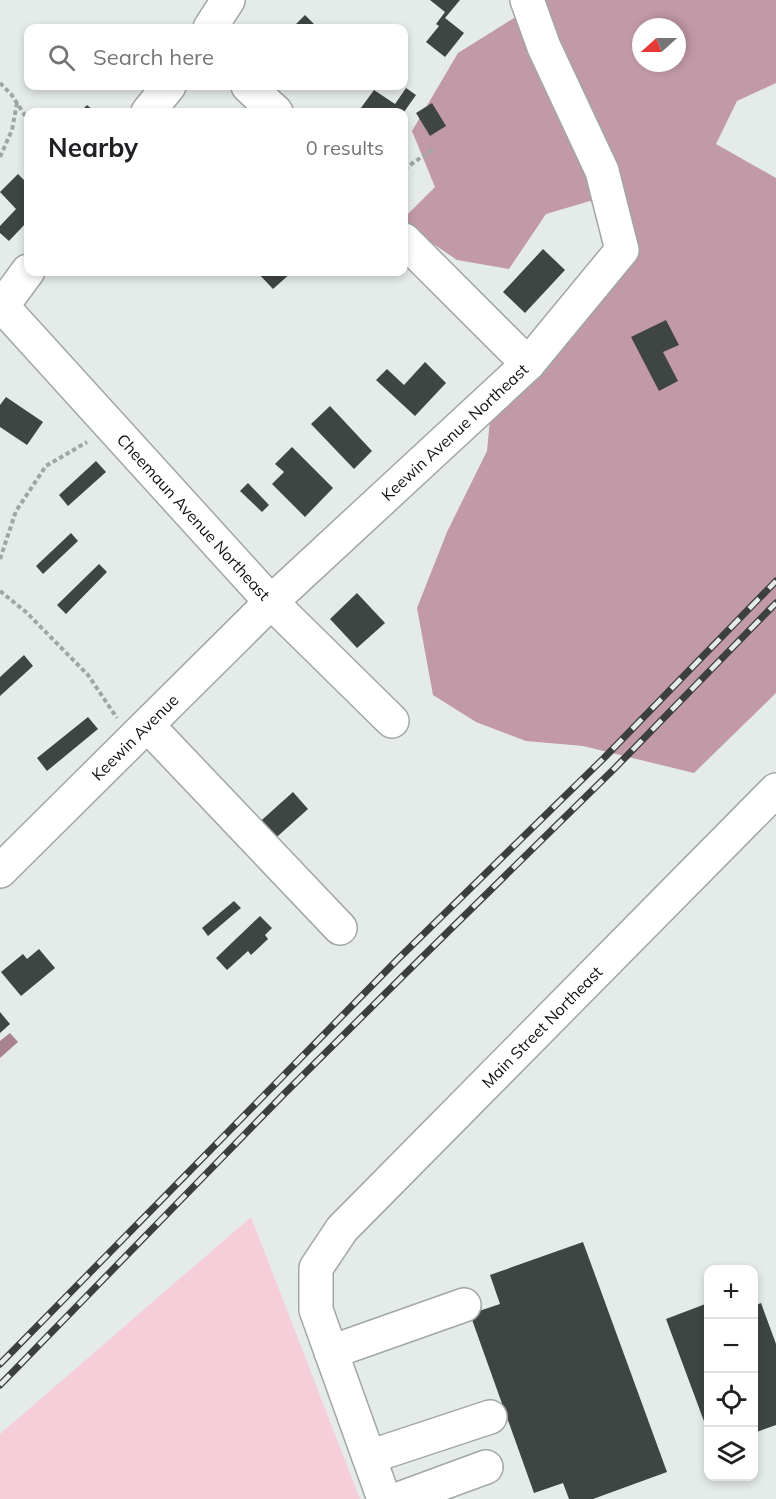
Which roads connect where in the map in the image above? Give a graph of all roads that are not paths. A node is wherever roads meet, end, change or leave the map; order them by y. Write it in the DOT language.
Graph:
graph roads {
  1 [pos="228,0"];
  2 [pos="527,0"];
  3 [pos="213,24"];
  4 [pos="166,90"];
  5 [pos="253,90"];
  6 [pos="151,108"];
  7 [pos="272,108"];
  8 [pos="408,244"];
  9 [pos="24,276"];
  10 [pos="1,308"];
  11 [pos="528,364"];
  12 [pos="272,602"];
  13 [pos="392,721"];
  14 [pos="140,733"];
  15 [pos="776,790"];
  16 [pos="2,863"];
  17 [pos="339,928"];
  18 [pos="464,1305"];
  19 [pos="332,1352"];
  20 [pos="490,1417"];
  21 [pos="369,1457"];
  22 [pos="486,1467"];
  23 [pos="384,1499"];
  24 [pos="399,1499"];
  1 -- 3 [label="street"];
  2 -- 11 [label="street, Keewin Avenue Northeast"];
  4 -- 6 [label="street"];
  5 -- 7 [label="street"];
  8 -- 11 [label="street"];
  9 -- 10 [label="street"];
  10 -- 12 [label="street, Cheemaun Avenue Northeast"];
  11 -- 12 [label="street, Keewin Avenue Northeast"];
  12 -- 13 [label="street, Cheemaun Avenue Northeast"];
  12 -- 14 [label="street, Keewin Avenue"];
  14 -- 16 [label="street, Keewin Avenue"];
  14 -- 17 [label="street"];
  15 -- 19 [label="street, Main Street Northeast"];
  18 -- 19 [label="street"];
  19 -- 21 [label="street"];
  20 -- 21 [label="street"];
  21 -- 23 [label="street"];
  22 -- 24 [label="street"];
}
